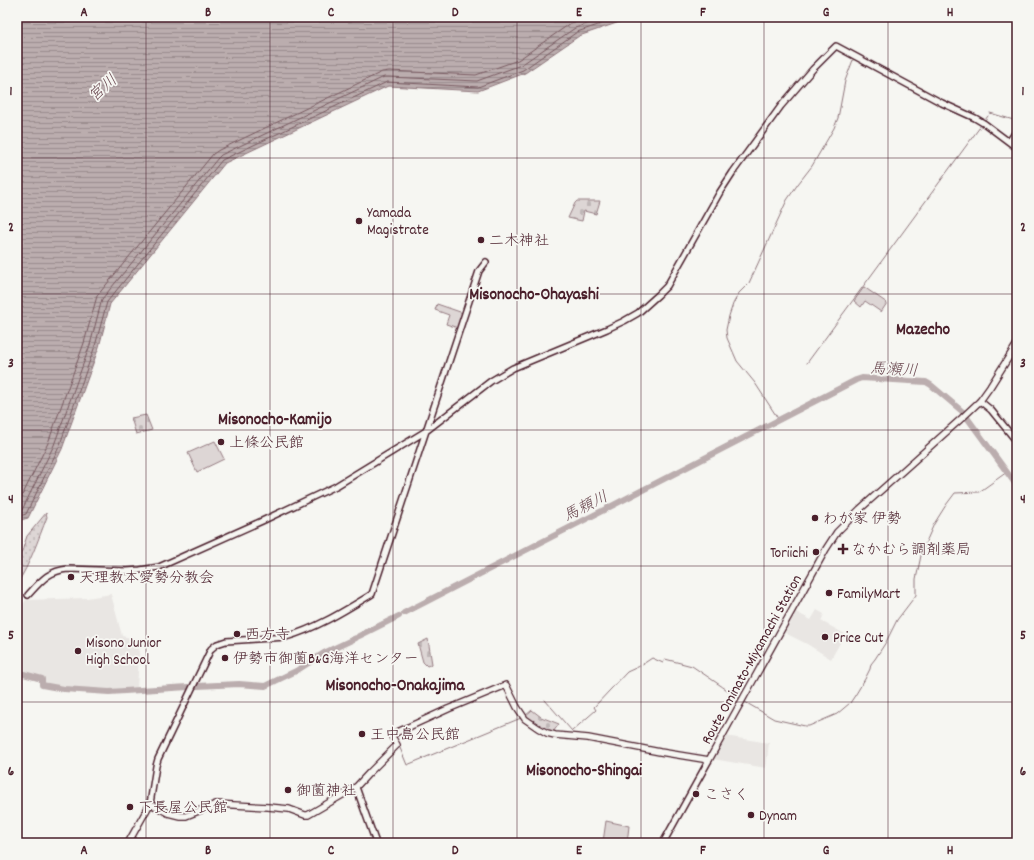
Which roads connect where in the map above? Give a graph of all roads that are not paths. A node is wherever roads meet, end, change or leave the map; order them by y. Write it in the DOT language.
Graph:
graph roads {
  1 [pos="1017,130"];
  2 [pos="1009,142"];
  3 [pos="1017,148"];
  4 [pos="486,262"];
  5 [pos="1017,344"];
  6 [pos="980,401"];
  7 [pos="426,431"];
  8 [pos="1017,442"];
  9 [pos="28,595"];
  10 [pos="709,760"];
  11 [pos="356,787"];
  12 [pos="150,804"];
  13 [pos="128,843"];
  14 [pos="376,843"];
  15 [pos="662,843"];
  1 -- 2 [label="street"];
  2 -- 3 [label="street"];
  2 -- 7 [label="street"];
  4 -- 7 [label="street"];
  5 -- 6 [label="main road, Route Ominato-Miyamachi Station"];
  6 -- 8 [label="street"];
  6 -- 10 [label="main road, Route Ominato-Miyamachi Station"];
  7 -- 9 [label="street"];
  7 -- 12 [label="street"];
  10 -- 11 [label="main road, Route Ominato-Miyamachi Station"];
  10 -- 15 [label="street"];
  11 -- 12 [label="main road, Route Ominato-Miyamachi Station"];
  11 -- 14 [label="street"];
  12 -- 13 [label="main road"];
}
